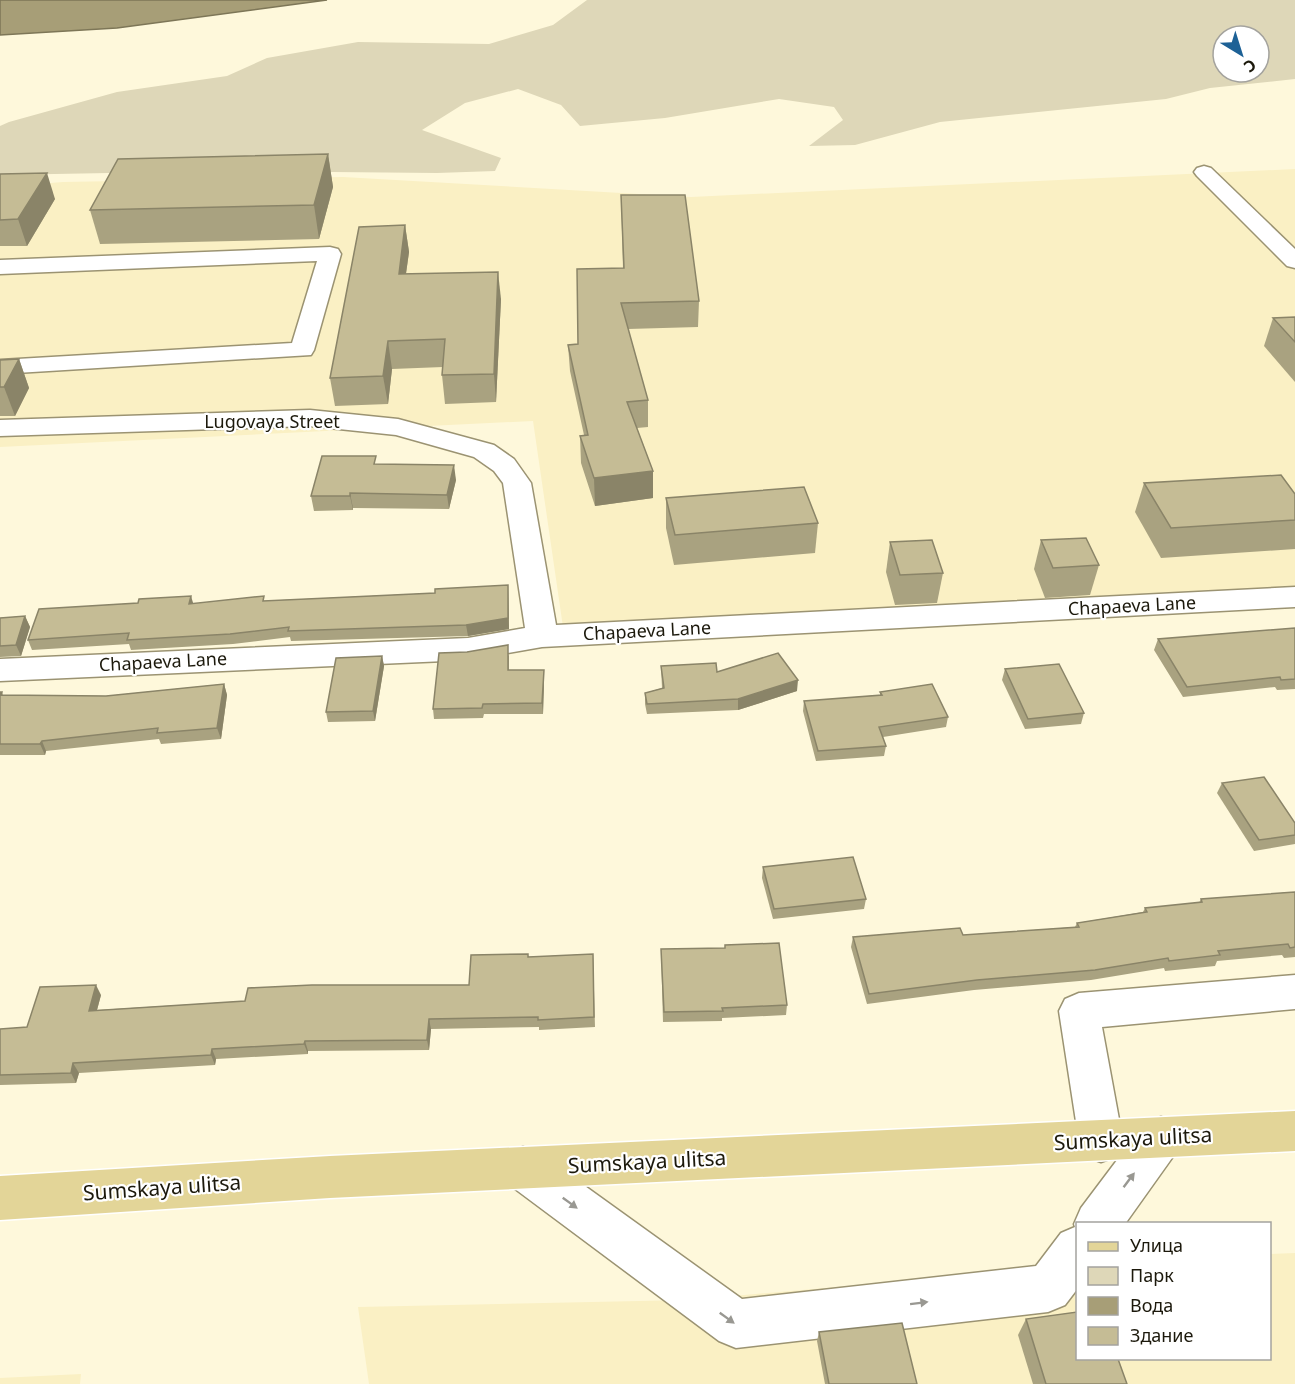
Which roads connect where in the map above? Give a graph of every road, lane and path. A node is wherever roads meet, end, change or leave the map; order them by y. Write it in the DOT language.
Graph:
graph roads {
  1 [pos="1204,172"];
  2 [pos="1295,261"];
  3 [pos="0,267"];
  4 [pos="0,367"];
  5 [pos="0,428"];
  6 [pos="1295,597"];
  7 [pos="542,636"];
  8 [pos="0,670"];
  9 [pos="1295,992"];
  10 [pos="1295,1131"];
  11 [pos="1161,1137"];
  12 [pos="1101,1141"];
  13 [pos="523,1168"];
  14 [pos="0,1198"];
  15 [pos="1098,1222"];
  16 [pos="1076,1250"];
  1 -- 2 [label="street"];
  3 -- 4 [label="street"];
  5 -- 7 [label="street, Lugovaya Street"];
  6 -- 7 [label="street, Chapaeva Lane"];
  7 -- 8 [label="street, Chapaeva Lane"];
  9 -- 12 [label="street"];
  10 -- 11 [label="main road, Sumskaya ulitsa"];
  11 -- 12 [label="main road, Sumskaya ulitsa"];
  15 -- 11 [label="street, one-way"];
  12 -- 13 [label="main road, Sumskaya ulitsa"];
  13 -- 14 [label="main road, Sumskaya ulitsa"];
  13 -- 16 [label="street, one-way"];
}
